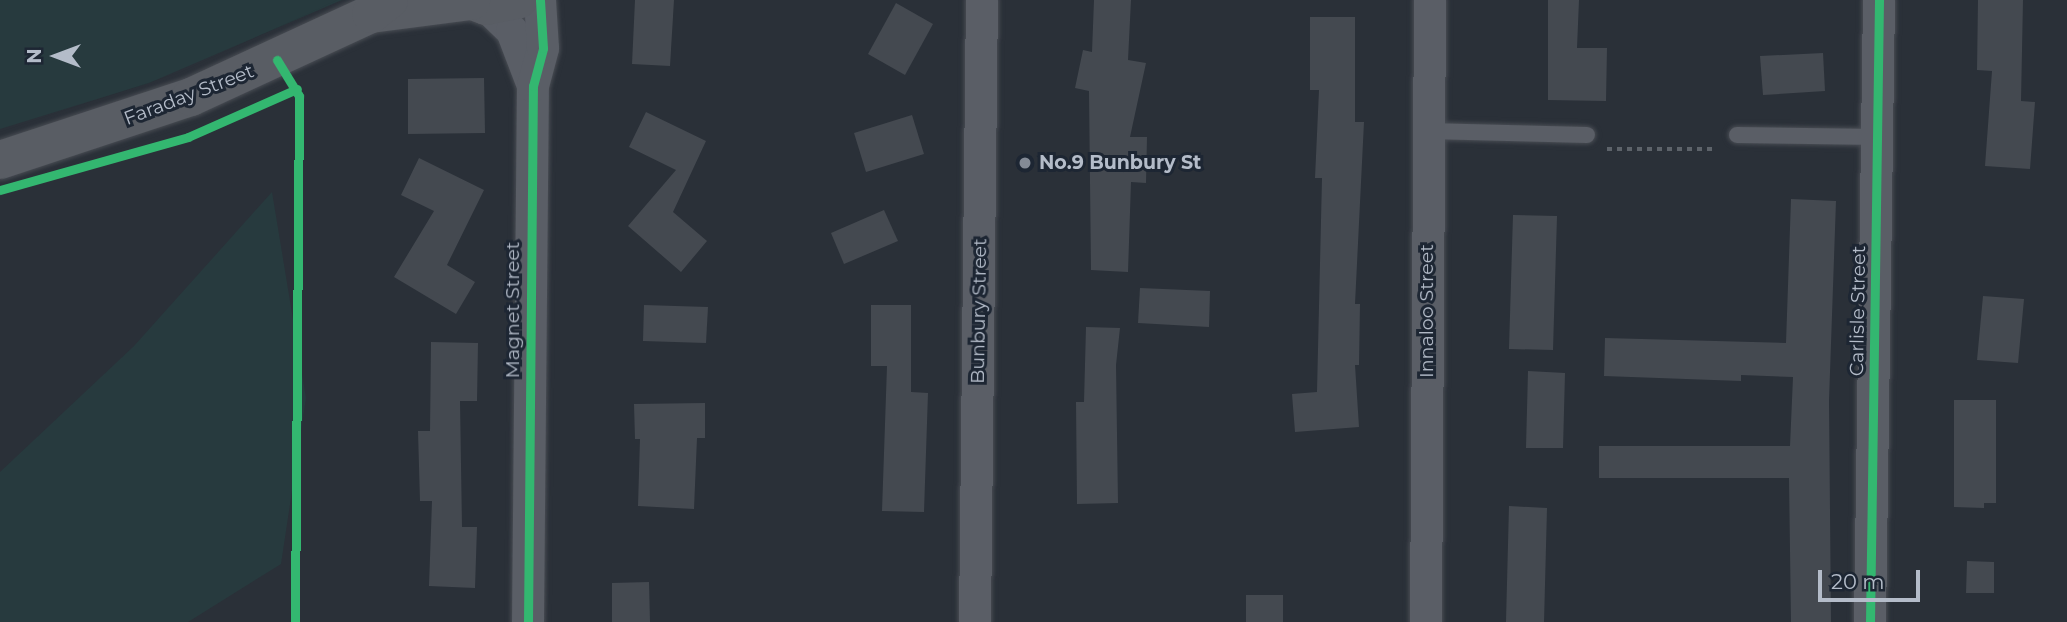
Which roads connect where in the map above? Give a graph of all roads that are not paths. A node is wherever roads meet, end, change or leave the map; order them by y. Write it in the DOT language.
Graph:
graph roads {
  1 [pos="540,0"];
  2 [pos="982,0"];
  3 [pos="1430,0"];
  4 [pos="1879,0"];
  5 [pos="486,2"];
  6 [pos="380,7"];
  7 [pos="533,86"];
  8 [pos="1428,131"];
  9 [pos="1587,135"];
  10 [pos="1737,135"];
  11 [pos="1878,137"];
  12 [pos="0,160"];
  13 [pos="528,622"];
  14 [pos="975,622"];
  15 [pos="1426,622"];
  16 [pos="1870,622"];
  1 -- 7 [label="street, Magnet Street"];
  2 -- 14 [label="street, Bunbury Street"];
  3 -- 8 [label="street, Innaloo Street"];
  4 -- 11 [label="street, Carlisle Street"];
  5 -- 6 [label="street, Faraday Street"];
  5 -- 7 [label="street, Magnet Street"];
  6 -- 12 [label="street, Faraday Street"];
  7 -- 13 [label="street, Magnet Street"];
  8 -- 9 [label="lane"];
  8 -- 15 [label="street, Innaloo Street"];
  10 -- 11 [label="lane"];
  11 -- 16 [label="street, Carlisle Street"];
}
